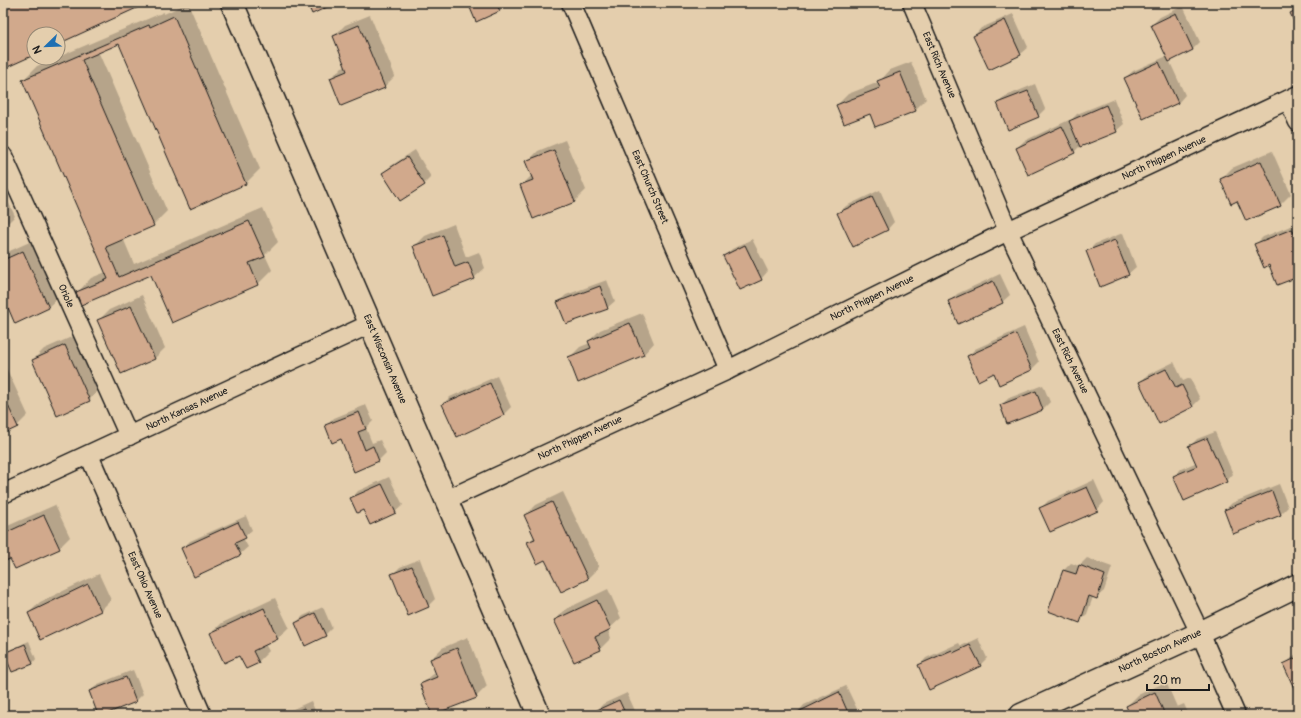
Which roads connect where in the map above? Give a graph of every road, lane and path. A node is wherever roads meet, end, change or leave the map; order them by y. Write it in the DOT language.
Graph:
graph roads {
  1 [pos="232,3"];
  2 [pos="572,3"];
  3 [pos="912,3"];
  4 [pos="1293,97"];
  5 [pos="1298,122"];
  6 [pos="3,156"];
  7 [pos="1008,231"];
  8 [pos="370,324"];
  9 [pos="728,370"];
  10 [pos="129,436"];
  11 [pos="89,455"];
  12 [pos="3,494"];
  13 [pos="446,500"];
  14 [pos="1298,585"];
  15 [pos="1200,633"];
  16 [pos="202,715"];
  17 [pos="539,715"];
  18 [pos="1021,715"];
  19 [pos="1236,715"];
  1 -- 8 [label="street, East Wisconsin Avenue"];
  2 -- 9 [label="street, East Church Street"];
  3 -- 7 [label="street, East Rich Avenue"];
  4 -- 5 [label="street"];
  4 -- 7 [label="street, North Phippen Avenue"];
  6 -- 10 [label="street, Oriole"];
  7 -- 9 [label="street, North Phippen Avenue"];
  7 -- 15 [label="street, East Rich Avenue"];
  8 -- 10 [label="street, North Kansas Avenue"];
  8 -- 13 [label="street, East Wisconsin Avenue"];
  9 -- 13 [label="street, North Phippen Avenue"];
  10 -- 11 [label="street, North Kansas Avenue"];
  11 -- 12 [label="street, North Kansas Avenue"];
  11 -- 16 [label="street, East Ohio Avenue"];
  13 -- 17 [label="street, East Wisconsin Avenue"];
  14 -- 15 [label="street, North Boston Avenue"];
  15 -- 18 [label="street, North Boston Avenue"];
  15 -- 19 [label="street, East Rich Avenue"];
}
